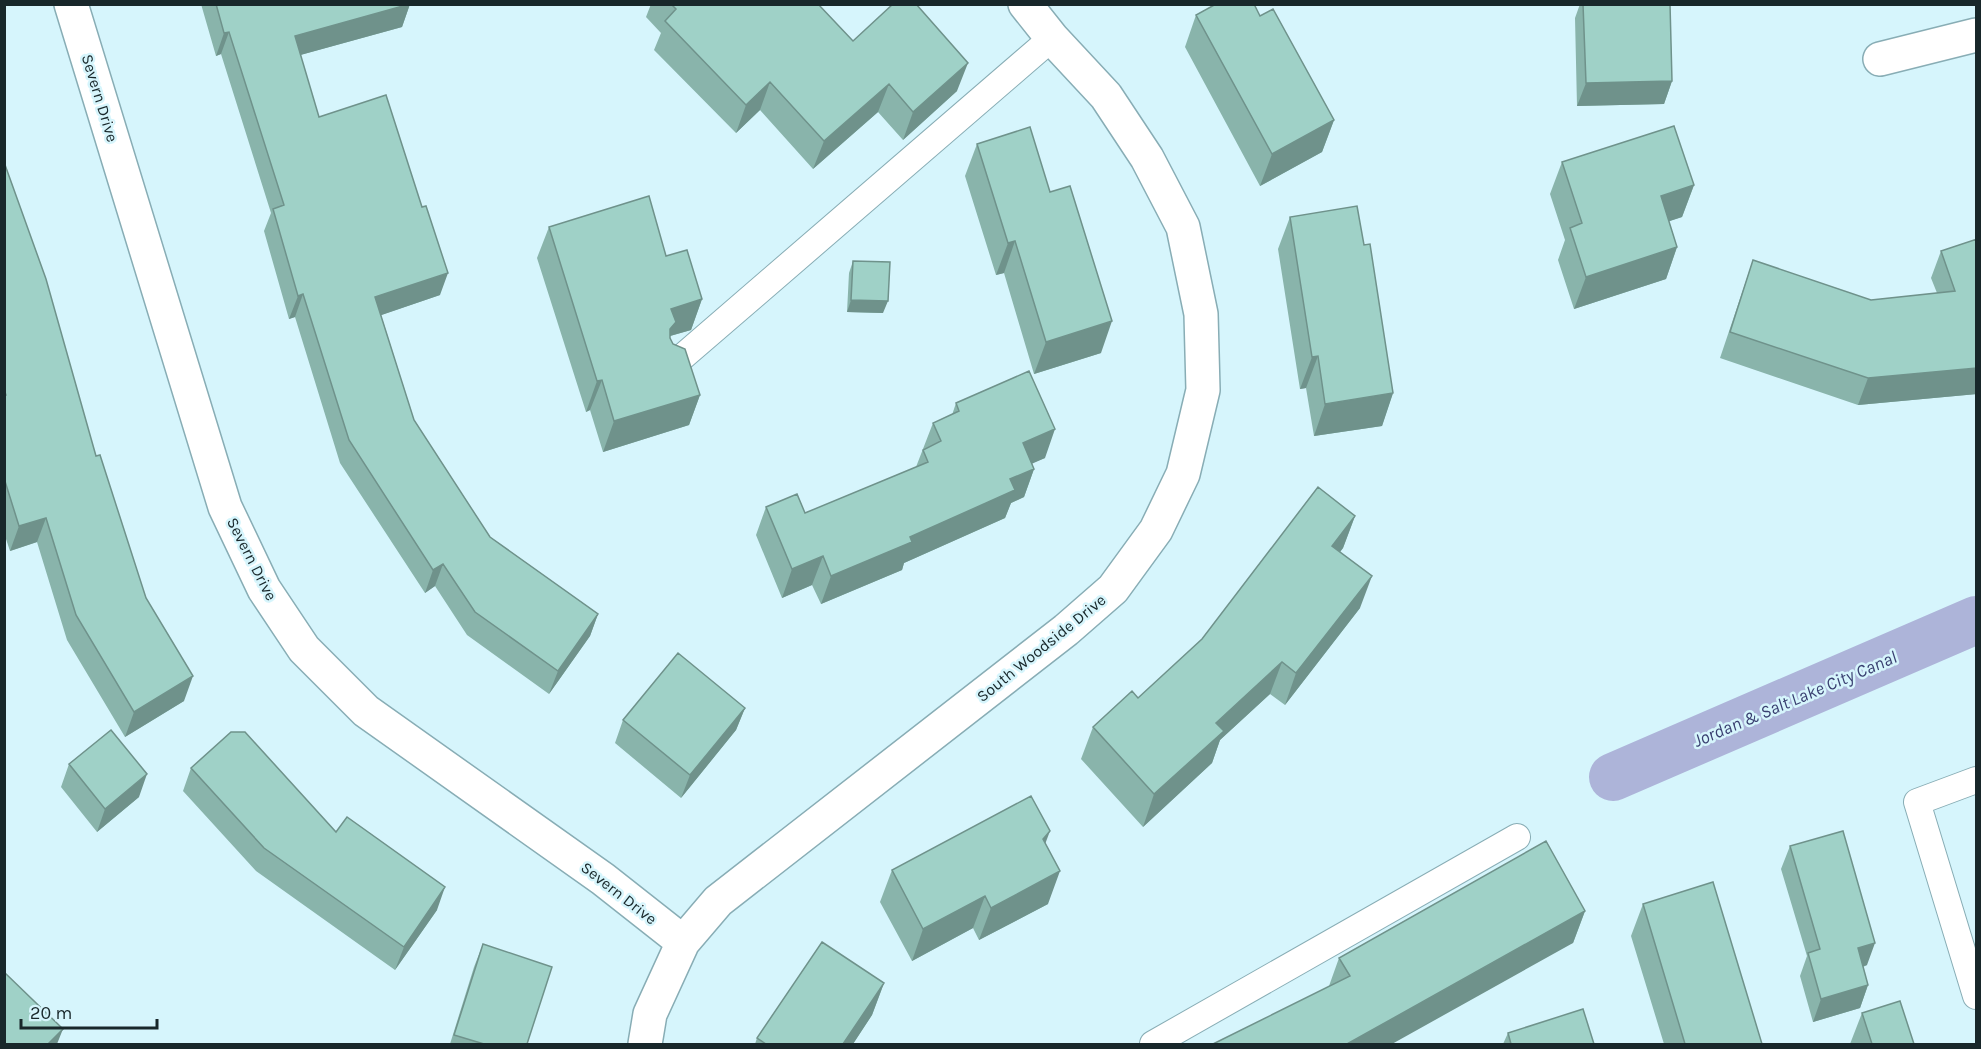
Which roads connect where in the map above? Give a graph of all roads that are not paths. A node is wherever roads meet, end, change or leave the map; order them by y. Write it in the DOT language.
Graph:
graph roads {
  1 [pos="71,4"];
  2 [pos="1025,4"];
  3 [pos="1977,35"];
  4 [pos="1052,38"];
  5 [pos="1880,59"];
  6 [pos="673,365"];
  7 [pos="1977,780"];
  8 [pos="1517,837"];
  9 [pos="683,942"];
  10 [pos="1977,996"];
  11 [pos="645,1044"];
  12 [pos="1154,1044"];
  1 -- 9 [label="street, Severn Drive"];
  2 -- 4 [label="street, South Woodside Drive"];
  3 -- 5 [label="street"];
  4 -- 6 [label="lane"];
  4 -- 9 [label="street, South Woodside Drive"];
  7 -- 10 [label="lane"];
  8 -- 12 [label="lane"];
  9 -- 11 [label="street, South Woodside Drive"];
}
